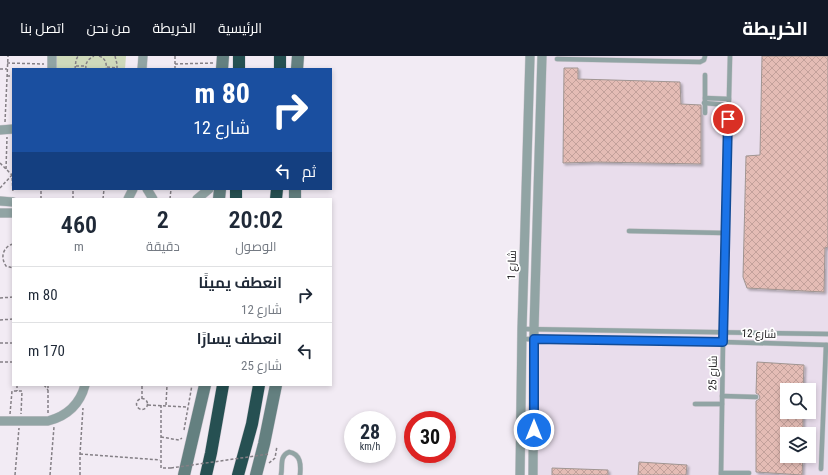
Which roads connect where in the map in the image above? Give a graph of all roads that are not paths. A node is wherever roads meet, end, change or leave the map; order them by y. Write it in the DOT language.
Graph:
graph roads {
  1 [pos="142,56"];
  2 [pos="239,56"];
  3 [pos="280,56"];
  4 [pos="298,56"];
  5 [pos="530,56"];
  6 [pos="542,56"];
  7 [pos="705,56"];
  8 [pos="730,56"];
  9 [pos="608,58"];
  10 [pos="557,59"];
  11 [pos="142,68"];
  12 [pos="238,68"];
  13 [pos="280,68"];
  14 [pos="297,68"];
  15 [pos="705,76"];
  16 [pos="704,101"];
  17 [pos="729,102"];
  18 [pos="704,113"];
  19 [pos="208,190"];
  20 [pos="198,198"];
  21 [pos="0,201"];
  22 [pos="12,202"];
  23 [pos="0,213"];
  24 [pos="12,213"];
  25 [pos="629,231"];
  26 [pos="725,233"];
  27 [pos="522,329"];
  28 [pos="534,329"];
  29 [pos="723,332"];
  30 [pos="828,334"];
  31 [pos="522,339"];
  32 [pos="534,339"];
  33 [pos="723,342"];
  34 [pos="827,345"];
  35 [pos="85,386"];
  36 [pos="205,386"];
  37 [pos="223,386"];
  38 [pos="259,386"];
  39 [pos="276,386"];
  40 [pos="722,396"];
  41 [pos="756,398"];
  42 [pos="695,404"];
  43 [pos="722,404"];
  44 [pos="0,422"];
  45 [pos="821,469"];
  46 [pos="749,473"];
  47 [pos="721,474"];
  48 [pos="184,475"];
  49 [pos="206,475"];
  50 [pos="238,475"];
  51 [pos="256,475"];
  52 [pos="282,475"];
  53 [pos="300,475"];
  54 [pos="520,475"];
  55 [pos="533,475"];
  1 -- 11 [label="street"];
  2 -- 12 [label="highway"];
  3 -- 13 [label="highway"];
  4 -- 14 [label="main road"];
  5 -- 27 [label="street, شارع 1"];
  6 -- 28 [label="street"];
  7 -- 9 [label="lane"];
  8 -- 17 [label="lane, شارع 25"];
  9 -- 10 [label="lane"];
  15 -- 16 [label="lane"];
  16 -- 17 [label="lane"];
  16 -- 18 [label="lane"];
  17 -- 26 [label="lane, شارع 25"];
  19 -- 20 [label="street"];
  21 -- 22 [label="street"];
  23 -- 24 [label="street"];
  25 -- 26 [label="lane"];
  26 -- 29 [label="lane, شارع 25"];
  27 -- 28 [label="lane, شارع 12"];
  27 -- 31 [label="street, شارع 1"];
  28 -- 29 [label="lane, شارع 12"];
  28 -- 32 [label="street"];
  29 -- 30 [label="lane, شارع 12"];
  29 -- 33 [label="lane, شارع 25"];
  31 -- 32 [label="lane, شارع 12"];
  31 -- 54 [label="street, شارع 1"];
  32 -- 33 [label="lane, شارع 12"];
  32 -- 55 [label="street"];
  33 -- 34 [label="lane, شارع 12"];
  33 -- 40 [label="lane, شارع 25"];
  34 -- 45 [label="lane"];
  35 -- 44 [label="street"];
  36 -- 48 [label="main road"];
  37 -- 49 [label="highway"];
  38 -- 50 [label="highway"];
  39 -- 51 [label="main road"];
  40 -- 41 [label="lane"];
  40 -- 43 [label="lane, شارع 25"];
  42 -- 43 [label="lane"];
  43 -- 47 [label="lane, شارع 25"];
  46 -- 47 [label="lane"];
  52 -- 53 [label="lane"];
}
